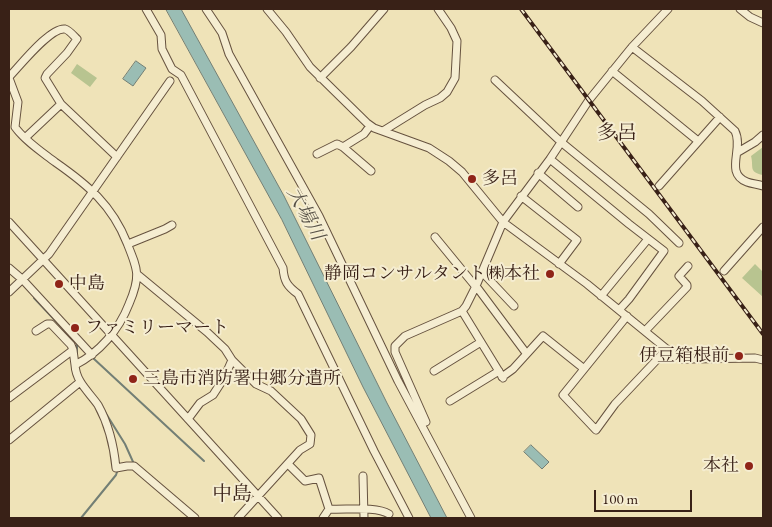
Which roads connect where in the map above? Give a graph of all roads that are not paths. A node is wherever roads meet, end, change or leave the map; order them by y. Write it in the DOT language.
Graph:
graph roads {
  1 [pos="146,9"];
  2 [pos="206,9"];
  3 [pos="267,9"];
  4 [pos="384,9"];
  5 [pos="438,9"];
  6 [pos="668,9"];
  7 [pos="740,9"];
  8 [pos="763,23"];
  9 [pos="632,47"];
  10 [pos="612,71"];
  11 [pos="9,78"];
  12 [pos="320,78"];
  13 [pos="170,80"];
  14 [pos="495,80"];
  15 [pos="61,104"];
  16 [pos="720,117"];
  17 [pos="370,126"];
  18 [pos="383,131"];
  19 [pos="763,135"];
  20 [pos="25,138"];
  21 [pos="698,141"];
  22 [pos="561,142"];
  23 [pos="343,147"];
  24 [pos="738,152"];
  25 [pos="317,154"];
  26 [pos="117,156"];
  27 [pos="550,159"];
  28 [pos="370,171"];
  29 [pos="538,173"];
  30 [pos="659,186"];
  31 [pos="763,186"];
  32 [pos="93,191"];
  33 [pos="521,196"];
  34 [pos="578,207"];
  35 [pos="9,222"];
  36 [pos="503,222"];
  37 [pos="172,225"];
  38 [pos="763,227"];
  39 [pos="435,237"];
  40 [pos="648,239"];
  41 [pos="679,243"];
  42 [pos="128,244"];
  43 [pos="44,261"];
  44 [pos="559,264"];
  45 [pos="688,266"];
  46 [pos="9,268"];
  47 [pos="482,272"];
  48 [pos="724,272"];
  49 [pos="138,276"];
  50 [pos="23,280"];
  51 [pos="476,287"];
  52 [pos="9,292"];
  53 [pos="601,296"];
  54 [pos="514,306"];
  55 [pos="619,310"];
  56 [pos="462,311"];
  57 [pos="627,316"];
  58 [pos="645,331"];
  59 [pos="36,332"];
  60 [pos="112,335"];
  61 [pos="481,342"];
  62 [pos="74,344"];
  63 [pos="666,349"];
  64 [pos="526,353"];
  65 [pos="92,355"];
  66 [pos="232,360"];
  67 [pos="763,360"];
  68 [pos="75,366"];
  69 [pos="584,368"];
  70 [pos="434,372"];
  71 [pos="501,375"];
  72 [pos="406,377"];
  73 [pos="398,381"];
  74 [pos="80,382"];
  75 [pos="9,398"];
  76 [pos="450,401"];
  77 [pos="188,419"];
  78 [pos="426,422"];
  79 [pos="9,440"];
  80 [pos="288,464"];
  81 [pos="363,476"];
  82 [pos="257,496"];
  83 [pos="329,509"];
  84 [pos="365,509"];
  85 [pos="389,514"];
  86 [pos="195,518"];
  87 [pos="239,518"];
  88 [pos="278,518"];
  89 [pos="323,518"];
  90 [pos="364,518"];
  91 [pos="409,518"];
  92 [pos="471,518"];
  1 -- 91 [label="street"];
  2 -- 73 [label="street"];
  3 -- 12 [label="street"];
  4 -- 12 [label="street"];
  5 -- 18 [label="street"];
  6 -- 9 [label="street"];
  7 -- 8 [label="street"];
  9 -- 10 [label="street"];
  9 -- 16 [label="street"];
  10 -- 21 [label="street"];
  10 -- 22 [label="street"];
  11 -- 15 [label="street"];
  11 -- 20 [label="street"];
  12 -- 17 [label="street"];
  13 -- 26 [label="street"];
  14 -- 22 [label="street"];
  15 -- 20 [label="street"];
  15 -- 26 [label="street"];
  16 -- 21 [label="street"];
  16 -- 24 [label="street"];
  17 -- 18 [label="street"];
  17 -- 23 [label="street"];
  18 -- 36 [label="street"];
  19 -- 24 [label="street"];
  20 -- 32 [label="street"];
  21 -- 30 [label="street"];
  22 -- 27 [label="street"];
  22 -- 41 [label="street"];
  23 -- 25 [label="street"];
  23 -- 28 [label="street"];
  24 -- 31 [label="street"];
  26 -- 32 [label="street"];
  27 -- 29 [label="street"];
  27 -- 40 [label="street"];
  29 -- 33 [label="street"];
  29 -- 34 [label="street"];
  32 -- 42 [label="street"];
  32 -- 43 [label="street"];
  33 -- 36 [label="street"];
  33 -- 44 [label="street"];
  35 -- 43 [label="street"];
  36 -- 44 [label="street"];
  36 -- 47 [label="street"];
  37 -- 42 [label="street"];
  38 -- 48 [label="street"];
  39 -- 51 [label="street"];
  40 -- 53 [label="street"];
  40 -- 55 [label="street"];
  42 -- 49 [label="street"];
  43 -- 50 [label="street"];
  43 -- 60 [label="street"];
  44 -- 53 [label="street"];
  45 -- 58 [label="street"];
  46 -- 50 [label="street"];
  47 -- 51 [label="street"];
  47 -- 54 [label="street"];
  49 -- 60 [label="street"];
  49 -- 66 [label="street"];
  50 -- 52 [label="street"];
  50 -- 62 [label="street"];
  51 -- 56 [label="street"];
  51 -- 64 [label="street"];
  53 -- 55 [label="street"];
  55 -- 57 [label="street"];
  56 -- 61 [label="street"];
  56 -- 72 [label="street"];
  57 -- 58 [label="street"];
  57 -- 69 [label="street"];
  58 -- 63 [label="street"];
  59 -- 62 [label="street"];
  60 -- 65 [label="street"];
  60 -- 77 [label="street"];
  61 -- 70 [label="street"];
  61 -- 71 [label="street"];
  62 -- 65 [label="street"];
  62 -- 68 [label="street"];
  62 -- 75 [label="street"];
  63 -- 67 [label="street"];
  63 -- 69 [label="street"];
  64 -- 69 [label="street"];
  64 -- 71 [label="street"];
  65 -- 68 [label="street"];
  66 -- 77 [label="street"];
  66 -- 80 [label="street"];
  68 -- 74 [label="street"];
  71 -- 76 [label="street"];
  72 -- 73 [label="street"];
  72 -- 78 [label="street"];
  73 -- 92 [label="street"];
  74 -- 79 [label="street"];
  74 -- 86 [label="street"];
  77 -- 82 [label="street"];
  80 -- 82 [label="street"];
  80 -- 83 [label="street"];
  81 -- 84 [label="street"];
  82 -- 87 [label="street"];
  82 -- 88 [label="street"];
  83 -- 84 [label="street"];
  83 -- 89 [label="street"];
  84 -- 85 [label="street"];
  84 -- 90 [label="street"];
}
